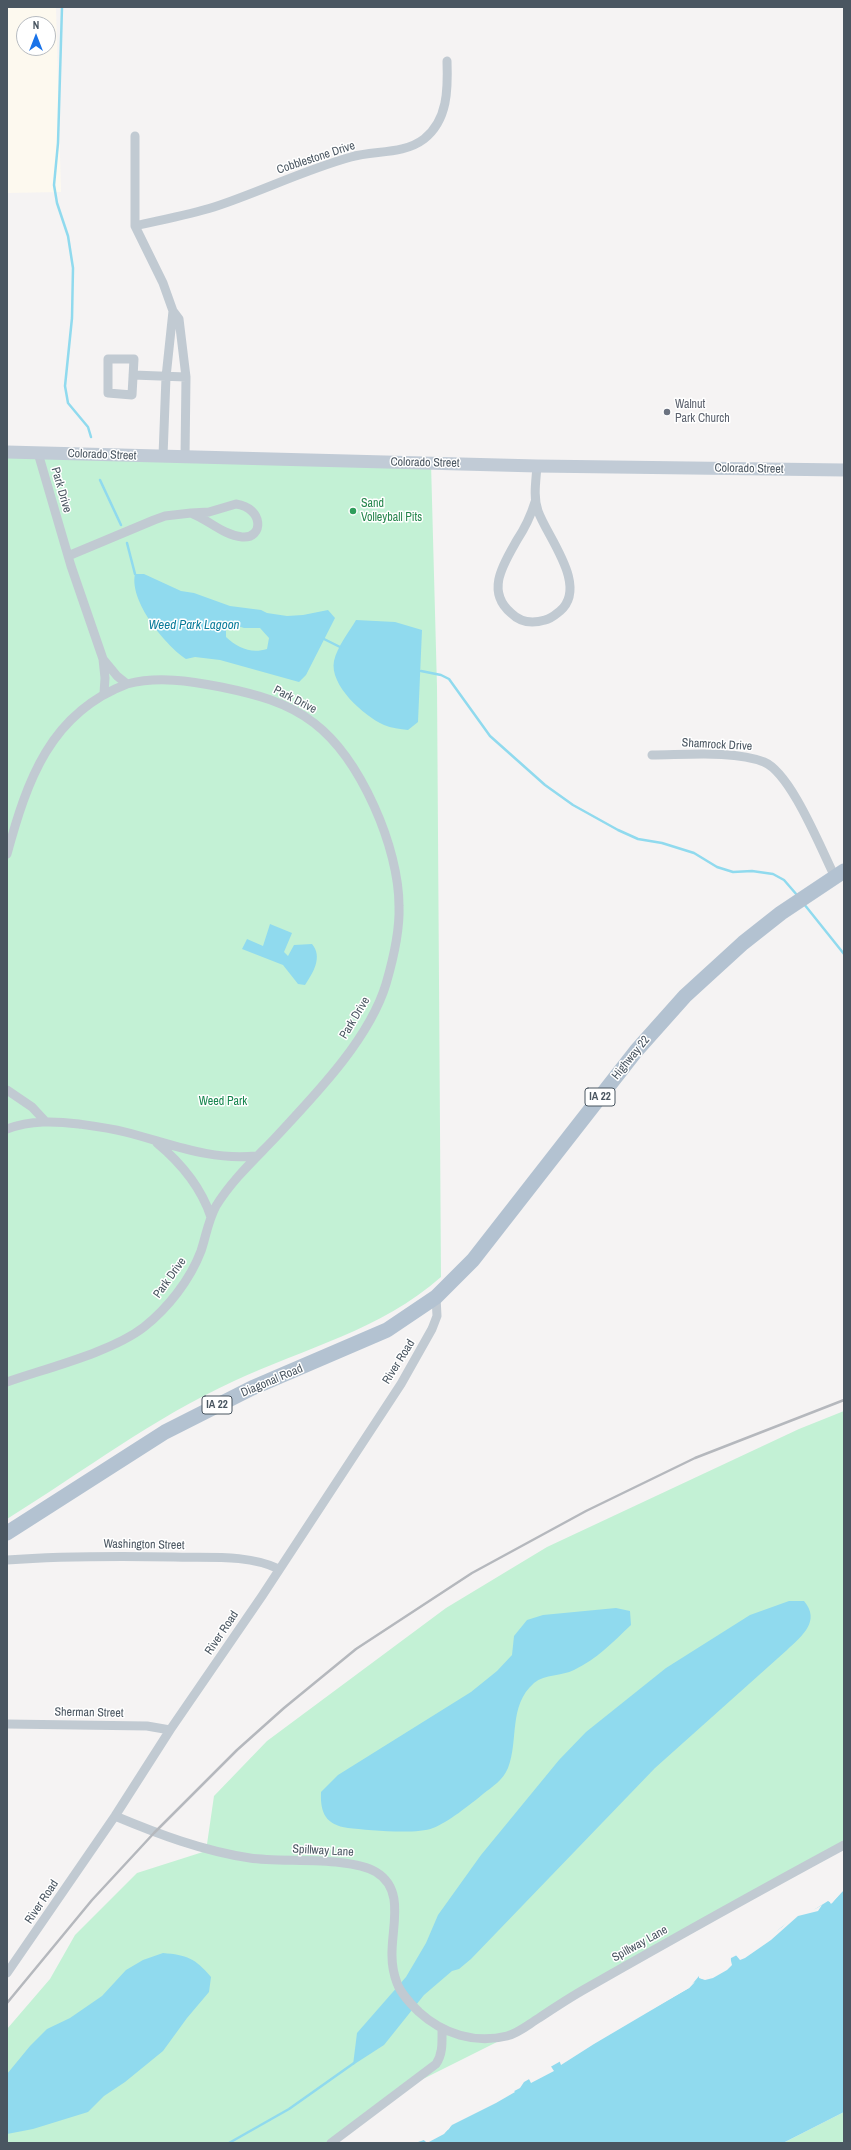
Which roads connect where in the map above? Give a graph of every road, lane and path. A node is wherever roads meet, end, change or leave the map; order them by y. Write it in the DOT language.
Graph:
graph roads {
  1 [pos="447,61"];
  2 [pos="135,136"];
  3 [pos="135,226"];
  4 [pos="173,311"];
  5 [pos="133,375"];
  6 [pos="166,377"];
  7 [pos="186,377"];
  8 [pos="7,452"];
  9 [pos="38,453"];
  10 [pos="163,456"];
  11 [pos="185,457"];
  12 [pos="537,466"];
  13 [pos="844,470"];
  14 [pos="535,502"];
  15 [pos="191,513"];
  16 [pos="68,556"];
  17 [pos="103,659"];
  18 [pos="127,684"];
  19 [pos="104,693"];
  20 [pos="652,755"];
  21 [pos="7,854"];
  22 [pos="839,874"];
  23 [pos="7,1090"];
  24 [pos="45,1121"];
  25 [pos="7,1130"];
  26 [pos="153,1140"];
  27 [pos="256,1156"];
  28 [pos="211,1217"];
  29 [pos="436,1297"];
  30 [pos="7,1382"];
  31 [pos="7,1533"];
  32 [pos="7,1560"];
  33 [pos="279,1569"];
  34 [pos="7,1724"];
  35 [pos="170,1730"];
  36 [pos="115,1816"];
  37 [pos="844,1845"];
  38 [pos="7,1973"];
  39 [pos="442,2030"];
  40 [pos="331,2143"];
  1 -- 3 [label="street, Cobblestone Drive"];
  2 -- 3 [label="street"];
  3 -- 4 [label="street"];
  4 -- 6 [label="street"];
  4 -- 7 [label="street"];
  5 -- 5 [label="street"];
  5 -- 6 [label="street"];
  6 -- 7 [label="street"];
  6 -- 10 [label="street"];
  7 -- 11 [label="street"];
  8 -- 9 [label="street, Colorado Street"];
  9 -- 10 [label="street, Colorado Street"];
  9 -- 16 [label="street, Park Drive"];
  10 -- 11 [label="street, Colorado Street"];
  11 -- 12 [label="street, Colorado Street"];
  12 -- 13 [label="street, Colorado Street"];
  12 -- 14 [label="street"];
  14 -- 14 [label="street"];
  15 -- 15 [label="street"];
  15 -- 16 [label="street"];
  16 -- 17 [label="street, Park Drive"];
  17 -- 18 [label="street, Park Drive"];
  17 -- 19 [label="street"];
  18 -- 19 [label="street, Park Drive"];
  18 -- 27 [label="street, Park Drive"];
  19 -- 21 [label="street, Park Drive"];
  20 -- 22 [label="street, Shamrock Drive"];
  22 -- 29 [label="main road, Highway 22 / IA 22"];
  23 -- 24 [label="street"];
  24 -- 25 [label="street"];
  24 -- 26 [label="street"];
  26 -- 27 [label="street"];
  26 -- 28 [label="street"];
  27 -- 28 [label="street, Park Drive"];
  28 -- 30 [label="street, Park Drive"];
  29 -- 31 [label="main road, Diagonal Road / IA 22"];
  29 -- 33 [label="street, River Road"];
  32 -- 33 [label="street, Washington Street"];
  33 -- 35 [label="street, River Road"];
  34 -- 35 [label="street, Sherman Street"];
  35 -- 36 [label="street, River Road"];
  36 -- 38 [label="street, River Road"];
  36 -- 39 [label="street, Spillway Lane"];
  37 -- 39 [label="street, Spillway Lane"];
  39 -- 40 [label="street"];
}
